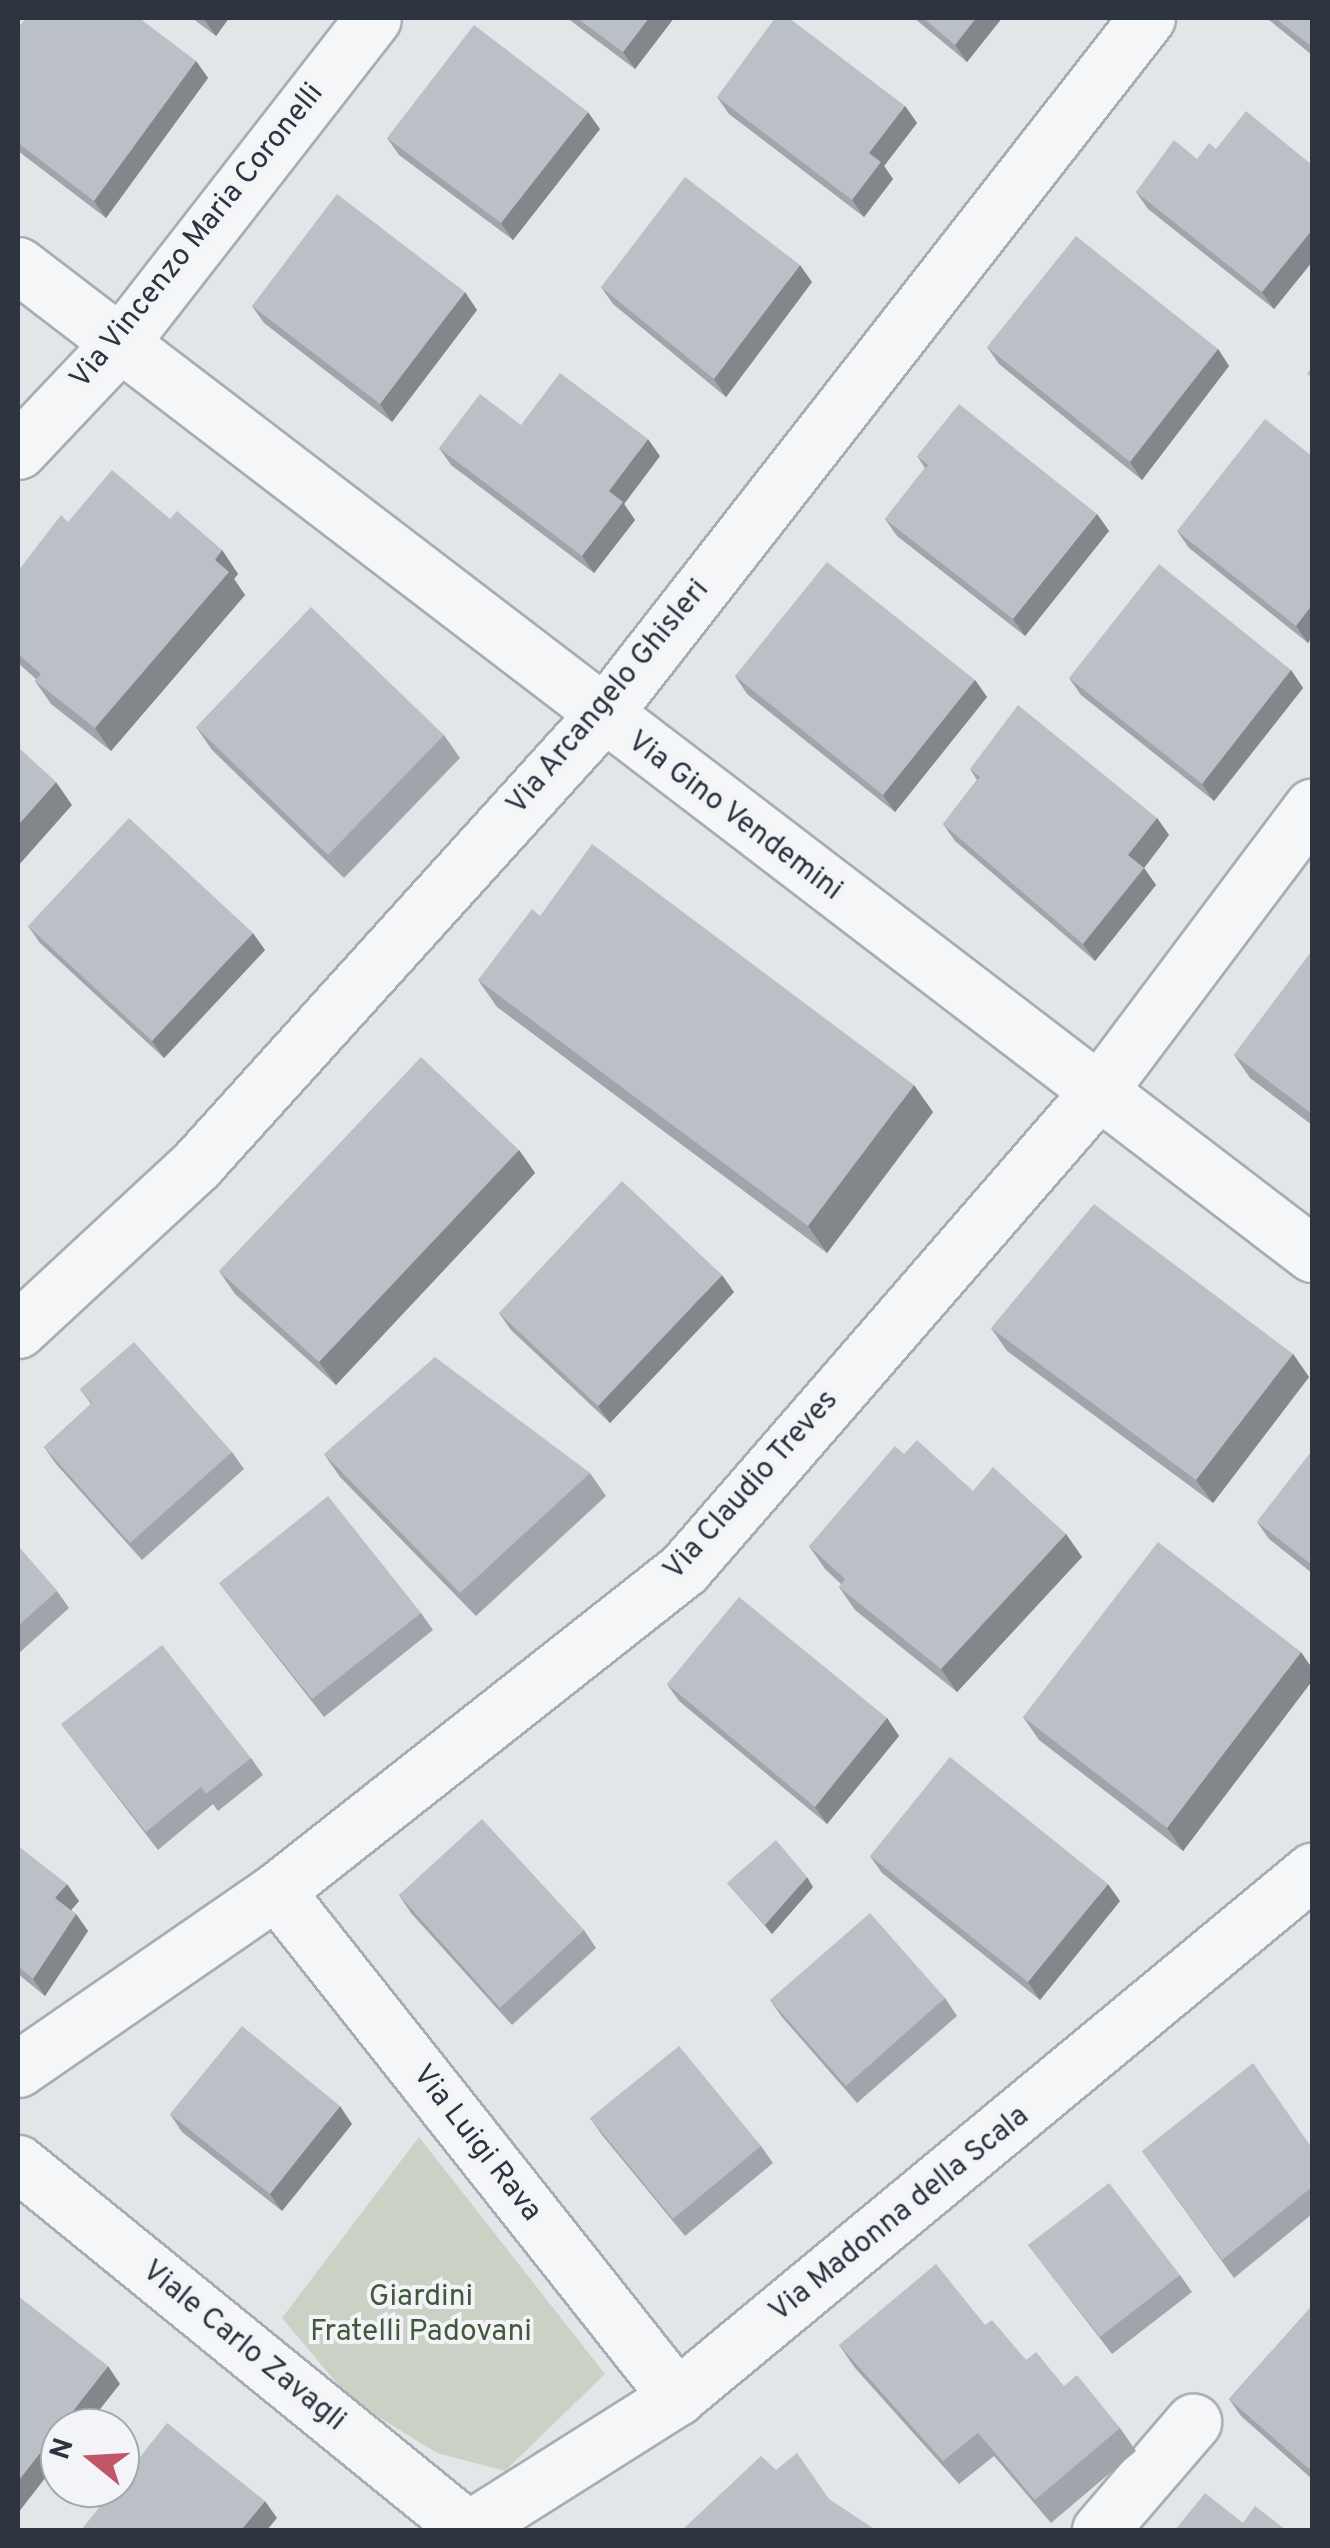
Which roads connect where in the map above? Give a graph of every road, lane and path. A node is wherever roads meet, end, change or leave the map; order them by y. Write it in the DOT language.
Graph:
graph roads {
  1 [pos="373,18"];
  2 [pos="1147,18"];
  3 [pos="18,266"];
  4 [pos="121,342"];
  5 [pos="18,451"];
  6 [pos="602,717"];
  7 [pos="1312,808"];
  8 [pos="1096,1092"];
  9 [pos="1312,1254"];
  10 [pos="18,1330"];
  11 [pos="1312,1871"];
  12 [pos="276,1891"];
  13 [pos="18,2069"];
  14 [pos="18,2163"];
  15 [pos="677,2397"];
  16 [pos="1193,2422"];
  17 [pos="468,2530"];
  18 [pos="1100,2530"];
  1 -- 4 [label="street, Via Vincenzo Maria Coronelli"];
  2 -- 6 [label="street, Via Arcangelo Ghisleri"];
  3 -- 4 [label="street, Via Gino Vendemini"];
  4 -- 5 [label="street, Via Vincenzo Maria Coronelli"];
  4 -- 6 [label="street, Via Gino Vendemini"];
  6 -- 8 [label="street, Via Gino Vendemini"];
  6 -- 10 [label="street, Via Arcangelo Ghisleri"];
  7 -- 8 [label="street, Via Claudio Treves"];
  8 -- 9 [label="street, Via Gino Vendemini"];
  8 -- 12 [label="street, Via Claudio Treves"];
  11 -- 15 [label="street, Via Madonna della Scala"];
  12 -- 13 [label="street, Via Claudio Treves"];
  12 -- 15 [label="street, Via Luigi Rava"];
  14 -- 17 [label="street, Viale Carlo Zavagli"];
  15 -- 17 [label="street, Via Madonna della Scala"];
  16 -- 18 [label="street"];
}
